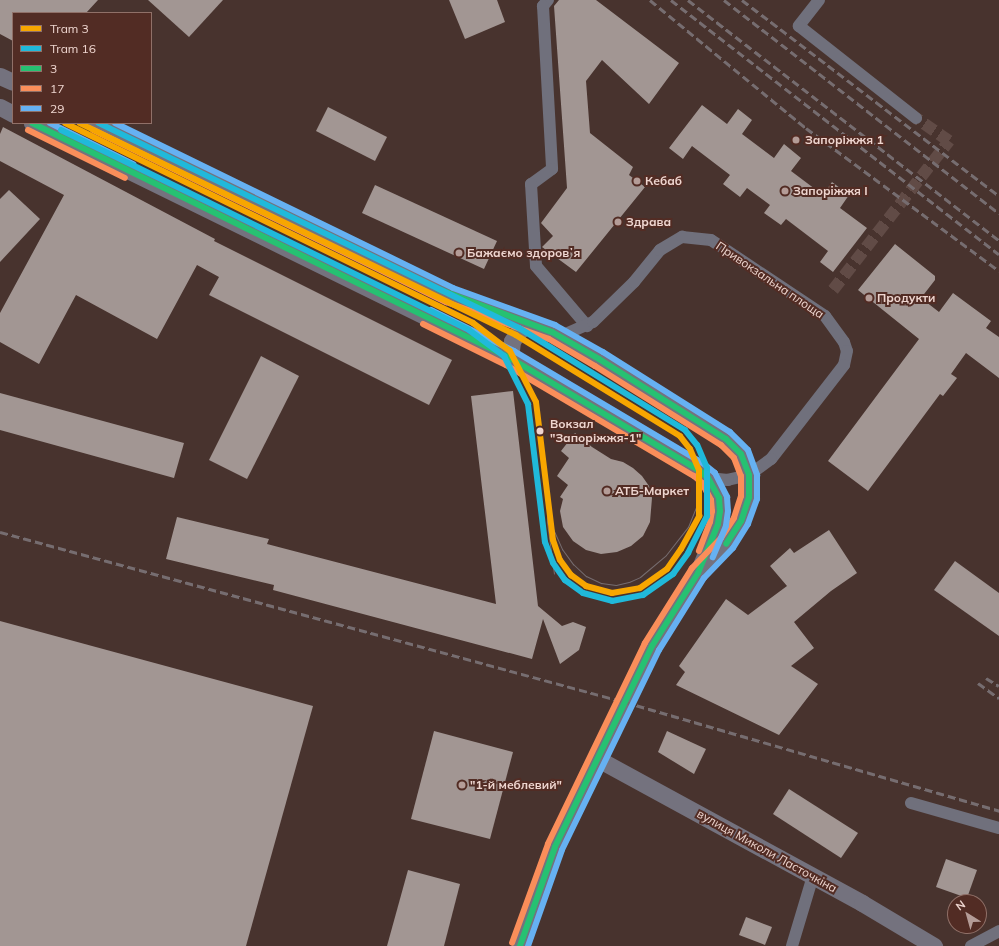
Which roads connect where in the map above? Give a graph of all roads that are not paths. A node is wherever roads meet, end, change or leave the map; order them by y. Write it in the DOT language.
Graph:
graph roads {
  1 [pos="548,0"];
  2 [pos="818,0"];
  3 [pos="0,76"];
  4 [pos="12,82"];
  5 [pos="0,107"];
  6 [pos="12,113"];
  7 [pos="916,118"];
  8 [pos="34,124"];
  9 [pos="99,124"];
  10 [pos="527,324"];
  11 [pos="587,326"];
  12 [pos="559,337"];
  13 [pos="510,358"];
  14 [pos="750,475"];
  15 [pos="708,478"];
  16 [pos="698,573"];
  17 [pos="598,759"];
  18 [pos="911,803"];
  19 [pos="999,828"];
  20 [pos="813,876"];
  21 [pos="999,931"];
  22 [pos="520,946"];
  23 [pos="792,946"];
  24 [pos="934,946"];
  25 [pos="971,946"];
  1 -- 11 [label="street"];
  2 -- 7 [label="street"];
  3 -- 4 [label="main road"];
  5 -- 6 [label="main road"];
  8 -- 13 [label="main road"];
  9 -- 10 [label="main road"];
  10 -- 12 [label="main road"];
  10 -- 13 [label="main road"];
  11 -- 12 [label="street, Привокзальна площа"];
  11 -- 14 [label="street, Привокзальна площа"];
  12 -- 14 [label="main road"];
  13 -- 15 [label="main road"];
  14 -- 15 [label="street, Привокзальна площа"];
  14 -- 16 [label="main road"];
  15 -- 16 [label="main road"];
  16 -- 17 [label="main road"];
  17 -- 20 [label="main road, вулиця Миколи Ласточкіна"];
  17 -- 22 [label="main road"];
  18 -- 19 [label="street"];
  20 -- 23 [label="street"];
  20 -- 24 [label="main road, вулиця Миколи Ласточкіна"];
  21 -- 25 [label="street"];
}
